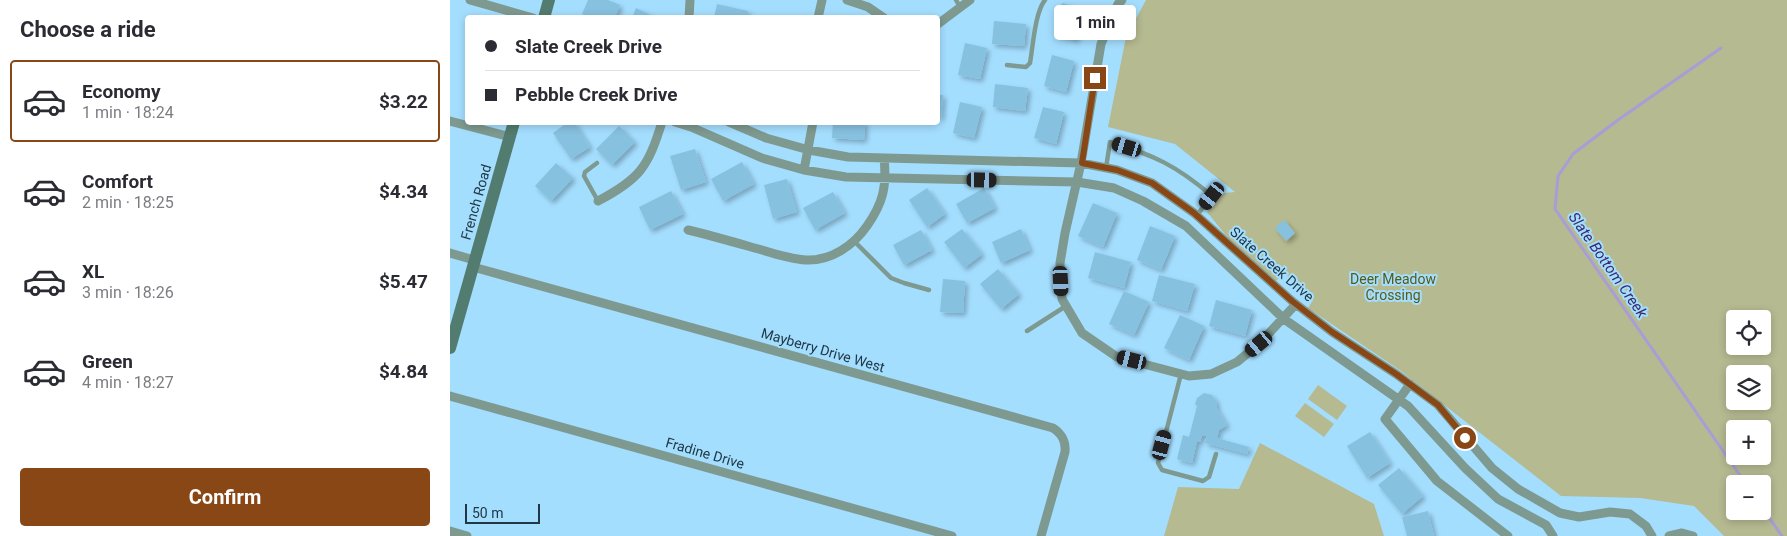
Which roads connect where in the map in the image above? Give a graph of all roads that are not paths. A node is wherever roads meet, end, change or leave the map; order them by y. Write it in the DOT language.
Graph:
graph roads {
  1 [pos="470,0"];
  2 [pos="549,0"];
  3 [pos="690,0"];
  4 [pos="822,0"];
  5 [pos="847,0"];
  6 [pos="970,0"];
  7 [pos="1045,0"];
  8 [pos="1122,0"];
  9 [pos="958,4"];
  10 [pos="522,15"];
  11 [pos="545,15"];
  12 [pos="689,15"];
  13 [pos="819,15"];
  14 [pos="880,15"];
  15 [pos="940,22"];
  16 [pos="1007,65"];
  17 [pos="450,121"];
  18 [pos="513,125"];
  19 [pos="661,125"];
  20 [pos="685,125"];
  21 [pos="736,125"];
  22 [pos="813,125"];
  23 [pos="510,138"];
  24 [pos="809,150"];
  25 [pos="884,158"];
  26 [pos="598,163"];
  27 [pos="1082,163"];
  28 [pos="1106,168"];
  29 [pos="804,170"];
  30 [pos="886,178"];
  31 [pos="1077,182"];
  32 [pos="598,201"];
  33 [pos="1197,215"];
  34 [pos="688,230"];
  35 [pos="854,241"];
  36 [pos="450,253"];
  37 [pos="474,263"];
  38 [pos="929,290"];
  39 [pos="1296,304"];
  40 [pos="1066,306"];
  41 [pos="1284,319"];
  42 [pos="1027,331"];
  43 [pos="450,348"];
  44 [pos="1181,374"];
  45 [pos="1410,384"];
  46 [pos="450,396"];
  47 [pos="1398,400"];
  48 [pos="1216,454"];
  49 [pos="450,531"];
  50 [pos="467,536"];
  51 [pos="952,536"];
  52 [pos="1041,536"];
  53 [pos="1508,536"];
  54 [pos="1553,536"];
  55 [pos="1652,536"];
  56 [pos="1669,536"];
  57 [pos="1693,536"];
  1 -- 10 [label="street"];
  2 -- 11 [label="main road"];
  3 -- 12 [label="street"];
  4 -- 13 [label="street"];
  5 -- 14 [label="street"];
  6 -- 9 [label="street"];
  7 -- 16 [label="lane"];
  8 -- 27 [label="street"];
  9 -- 15 [label="street"];
  17 -- 23 [label="street"];
  18 -- 23 [label="main road, French Road"];
  19 -- 32 [label="street"];
  20 -- 29 [label="street"];
  21 -- 24 [label="street, Slate Creek Drive"];
  22 -- 24 [label="street"];
  23 -- 37 [label="main road, French Road"];
  24 -- 25 [label="street, Slate Creek Drive"];
  24 -- 29 [label="street"];
  25 -- 27 [label="street, Slate Creek Drive"];
  25 -- 30 [label="street"];
  26 -- 32 [label="lane"];
  27 -- 28 [label="street, Slate Creek Drive"];
  27 -- 31 [label="street"];
  28 -- 33 [label="street, Slate Creek Drive"];
  28 -- 33 [label="lane"];
  29 -- 30 [label="street"];
  30 -- 31 [label="street"];
  30 -- 35 [label="street"];
  31 -- 40 [label="street"];
  31 -- 41 [label="street"];
  33 -- 39 [label="street, Slate Creek Drive"];
  34 -- 35 [label="street"];
  35 -- 38 [label="lane"];
  36 -- 37 [label="street, Mayberry Drive West"];
  37 -- 43 [label="main road, French Road"];
  37 -- 52 [label="street, Mayberry Drive West"];
  39 -- 41 [label="street"];
  39 -- 45 [label="street, Slate Creek Drive"];
  40 -- 42 [label="lane"];
  40 -- 44 [label="street"];
  41 -- 44 [label="street"];
  41 -- 47 [label="street"];
  44 -- 48 [label="lane"];
  45 -- 47 [label="street"];
  45 -- 55 [label="street, Slate Creek Drive"];
  46 -- 51 [label="street, Fradine Drive"];
  47 -- 53 [label="street"];
  47 -- 54 [label="street"];
  49 -- 50 [label="street"];
  56 -- 57 [label="street"];
}
